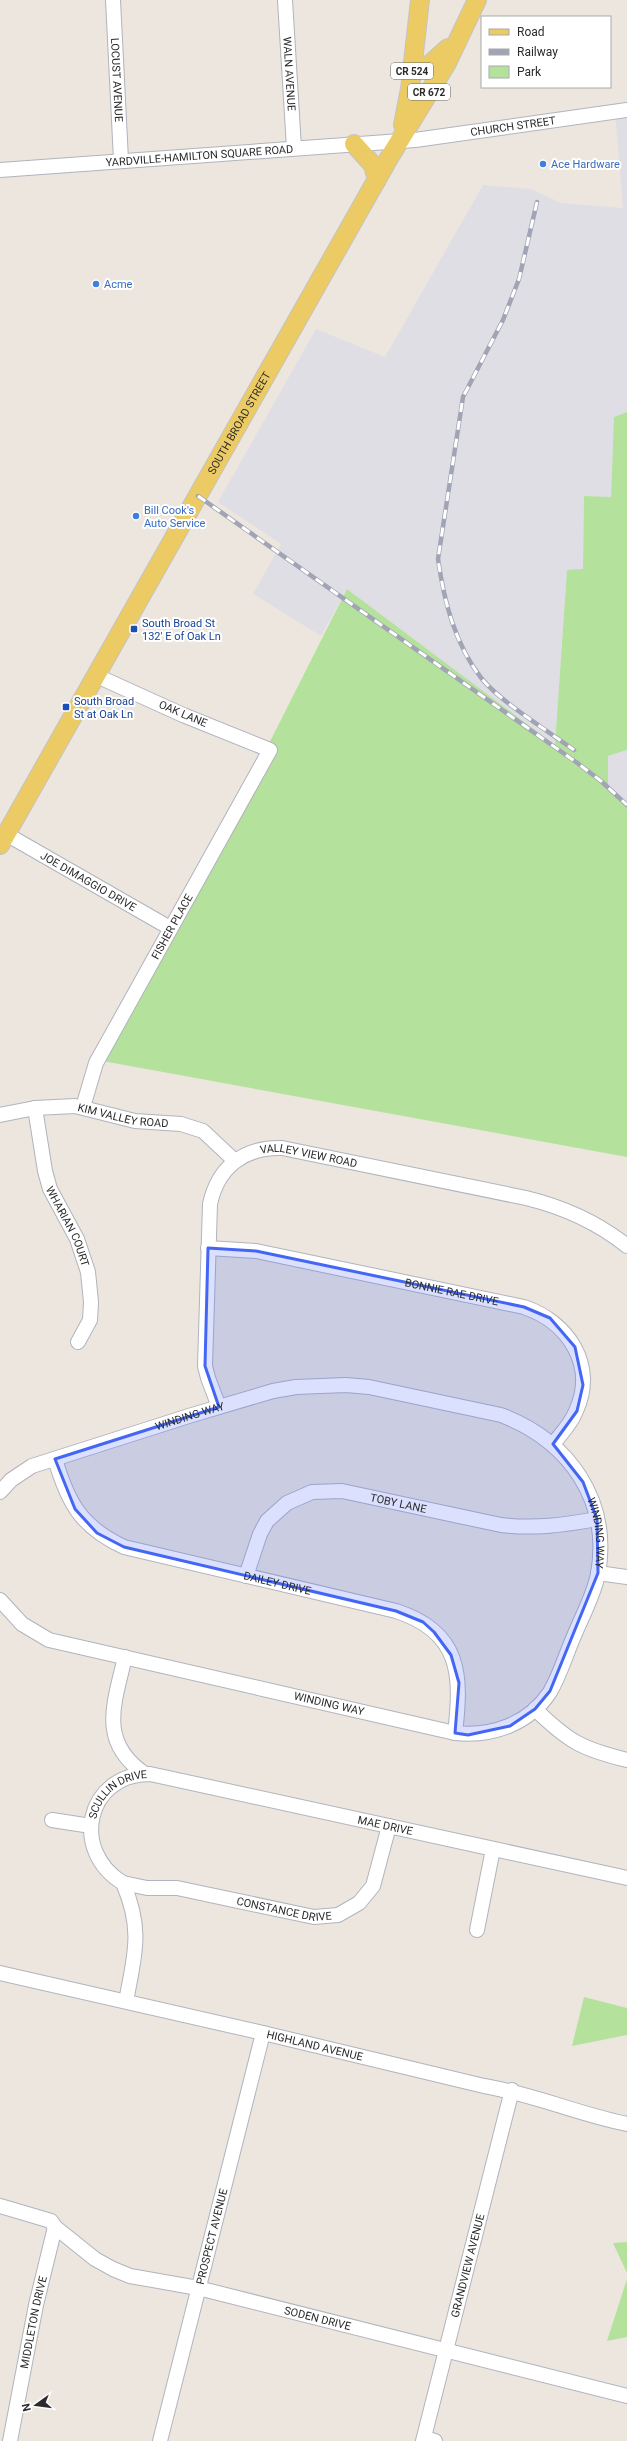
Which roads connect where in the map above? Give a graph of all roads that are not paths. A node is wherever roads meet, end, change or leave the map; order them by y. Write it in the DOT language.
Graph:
graph roads {
  1 [pos="113,0"];
  2 [pos="285,0"];
  3 [pos="420,0"];
  4 [pos="477,0"];
  5 [pos="457,42"];
  6 [pos="412,66"];
  7 [pos="627,110"];
  8 [pos="399,141"];
  9 [pos="354,144"];
  10 [pos="294,148"];
  11 [pos="121,160"];
  12 [pos="0,170"];
  13 [pos="377,180"];
  14 [pos="97,676"];
  15 [pos="270,750"];
  16 [pos="3,840"];
  17 [pos="170,928"];
  18 [pos="83,1107"];
  19 [pos="35,1108"];
  20 [pos="0,1115"];
  21 [pos="234,1161"];
  22 [pos="627,1246"];
  23 [pos="208,1248"];
  24 [pos="78,1342"];
  25 [pos="220,1407"];
  26 [pos="553,1444"];
  27 [pos="55,1459"];
  28 [pos="0,1492"];
  29 [pos="597,1519"];
  30 [pos="598,1573"];
  31 [pos="246,1576"];
  32 [pos="627,1577"];
  33 [pos="0,1600"];
  34 [pos="125,1658"];
  35 [pos="535,1709"];
  36 [pos="455,1734"];
  37 [pos="627,1760"];
  38 [pos="145,1774"];
  39 [pos="52,1820"];
  40 [pos="91,1826"];
  41 [pos="389,1826"];
  42 [pos="493,1849"];
  43 [pos="627,1878"];
  44 [pos="123,1883"];
  45 [pos="477,1930"];
  46 [pos="0,1973"];
  47 [pos="126,2001"];
  48 [pos="264,2033"];
  49 [pos="512,2090"];
  50 [pos="627,2124"];
  51 [pos="0,2206"];
  52 [pos="55,2227"];
  53 [pos="198,2288"];
  54 [pos="446,2350"];
  55 [pos="627,2396"];
  56 [pos="427,2440"];
  57 [pos="10,2441"];
  58 [pos="160,2441"];
  1 -- 11 [label="street, LOCUST AVENUE"];
  2 -- 10 [label="street, WALN AVENUE"];
  3 -- 6 [label="main road, CR 524"];
  4 -- 5 [label="main road, SOUTH BROAD STREET / CR 672"];
  5 -- 6 [label="main road"];
  5 -- 8 [label="main road, SOUTH BROAD STREET / CR 672"];
  6 -- 8 [label="main road, CR 524"];
  7 -- 8 [label="street, CHURCH STREET"];
  8 -- 9 [label="street, YARDVILLE-HAMILTON SQUARE ROAD"];
  8 -- 13 [label="main road, SOUTH BROAD STREET / CR 524"];
  9 -- 10 [label="street, YARDVILLE-HAMILTON SQUARE ROAD"];
  9 -- 13 [label="main road"];
  10 -- 11 [label="street, YARDVILLE-HAMILTON SQUARE ROAD"];
  11 -- 12 [label="street, YARDVILLE-HAMILTON SQUARE ROAD"];
  13 -- 14 [label="main road, SOUTH BROAD STREET / CR 524"];
  14 -- 15 [label="street, OAK LANE"];
  14 -- 16 [label="main road, SOUTH BROAD STREET / CR 524"];
  15 -- 17 [label="street, FISHER PLACE"];
  16 -- 17 [label="street, JOE DIMAGGIO DRIVE"];
  17 -- 18 [label="street, FISHER PLACE"];
  18 -- 19 [label="street, KIM VALLEY ROAD"];
  18 -- 21 [label="street, KIM VALLEY ROAD"];
  19 -- 20 [label="street, KIM VALLEY ROAD"];
  19 -- 24 [label="street, WHARIAN COURT"];
  21 -- 22 [label="street, VALLEY VIEW ROAD"];
  21 -- 23 [label="street, VALLEY VIEW ROAD"];
  23 -- 25 [label="street, VALLEY VIEW ROAD"];
  23 -- 26 [label="street, BONNIE RAE DRIVE"];
  25 -- 26 [label="street, WINDING WAY"];
  25 -- 27 [label="street, WINDING WAY"];
  26 -- 29 [label="street, WINDING WAY"];
  27 -- 28 [label="street, WINDING WAY"];
  27 -- 31 [label="street, DAILEY DRIVE"];
  29 -- 30 [label="street, WINDING WAY"];
  29 -- 31 [label="street, TOBY LANE"];
  30 -- 32 [label="street"];
  30 -- 35 [label="street, WINDING WAY"];
  31 -- 36 [label="street, DAILEY DRIVE"];
  33 -- 34 [label="street, WINDING WAY"];
  34 -- 36 [label="street, WINDING WAY"];
  34 -- 38 [label="street, SCULLIN DRIVE"];
  35 -- 36 [label="street, WINDING WAY"];
  35 -- 37 [label="street"];
  38 -- 40 [label="street, SCULLIN DRIVE"];
  38 -- 41 [label="street, MAE DRIVE"];
  39 -- 40 [label="street"];
  40 -- 44 [label="street, SCULLIN DRIVE"];
  41 -- 42 [label="street, MAE DRIVE"];
  41 -- 44 [label="street, CONSTANCE DRIVE"];
  42 -- 43 [label="street, MAE DRIVE"];
  42 -- 45 [label="street"];
  44 -- 47 [label="street, SCULLIN DRIVE"];
  46 -- 47 [label="street, HIGHLAND AVENUE"];
  47 -- 48 [label="street, HIGHLAND AVENUE"];
  48 -- 49 [label="street, HIGHLAND AVENUE"];
  48 -- 53 [label="street, PROSPECT AVENUE"];
  49 -- 50 [label="street, HIGHLAND AVENUE"];
  49 -- 54 [label="street, GRANDVIEW AVENUE"];
  51 -- 52 [label="street, SODEN DRIVE"];
  52 -- 53 [label="street, SODEN DRIVE"];
  52 -- 57 [label="street, MIDDLETON DRIVE"];
  53 -- 54 [label="street, SODEN DRIVE"];
  53 -- 58 [label="street, PROSPECT AVENUE"];
  54 -- 55 [label="street, SODEN DRIVE"];
  54 -- 56 [label="street, GRANDVIEW AVENUE"];
}
